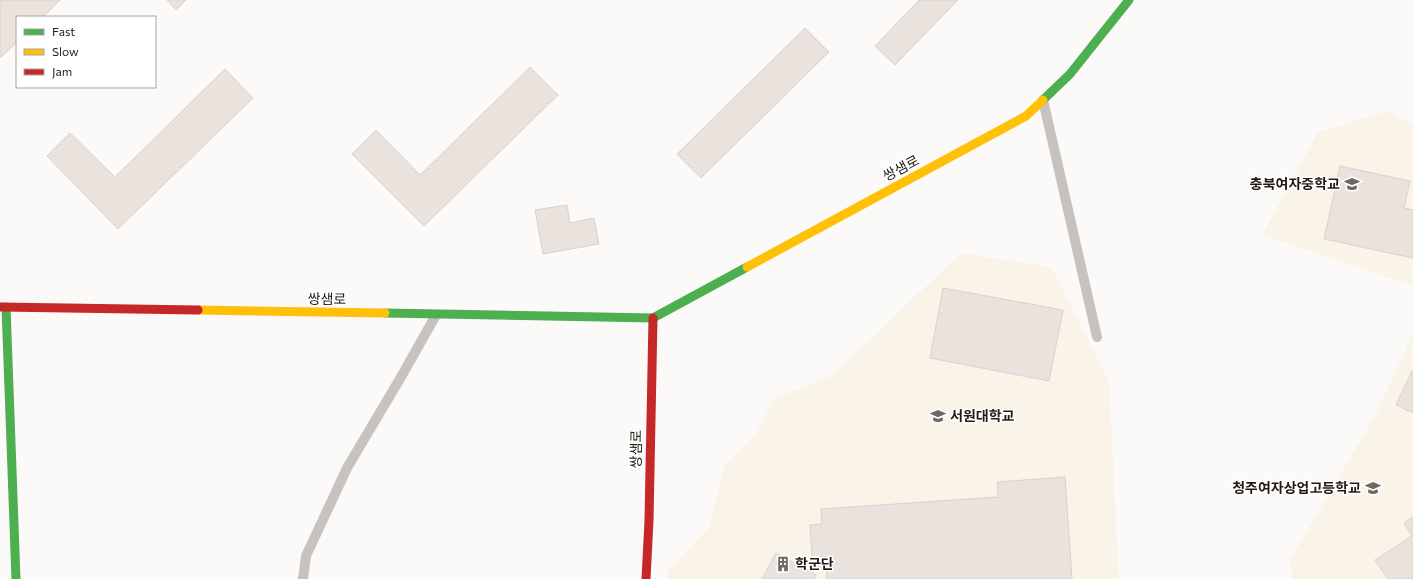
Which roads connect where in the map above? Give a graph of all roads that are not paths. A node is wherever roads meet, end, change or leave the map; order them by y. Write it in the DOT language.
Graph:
graph roads {
  1 [pos="1128,0"];
  2 [pos="1043,100"];
  3 [pos="3,307"];
  4 [pos="436,315"];
  5 [pos="652,318"];
  6 [pos="1098,337"];
  7 [pos="16,579"];
  8 [pos="303,579"];
  9 [pos="646,579"];
  1 -- 2 [label="street, 쌍샘로"];
  2 -- 5 [label="street, 쌍샘로"];
  2 -- 6 [label="lane"];
  3 -- 4 [label="street, 쌍샘로"];
  3 -- 7 [label="street"];
  4 -- 5 [label="street, 쌍샘로"];
  4 -- 8 [label="lane"];
  5 -- 9 [label="street, 쌍샘로"];
}
